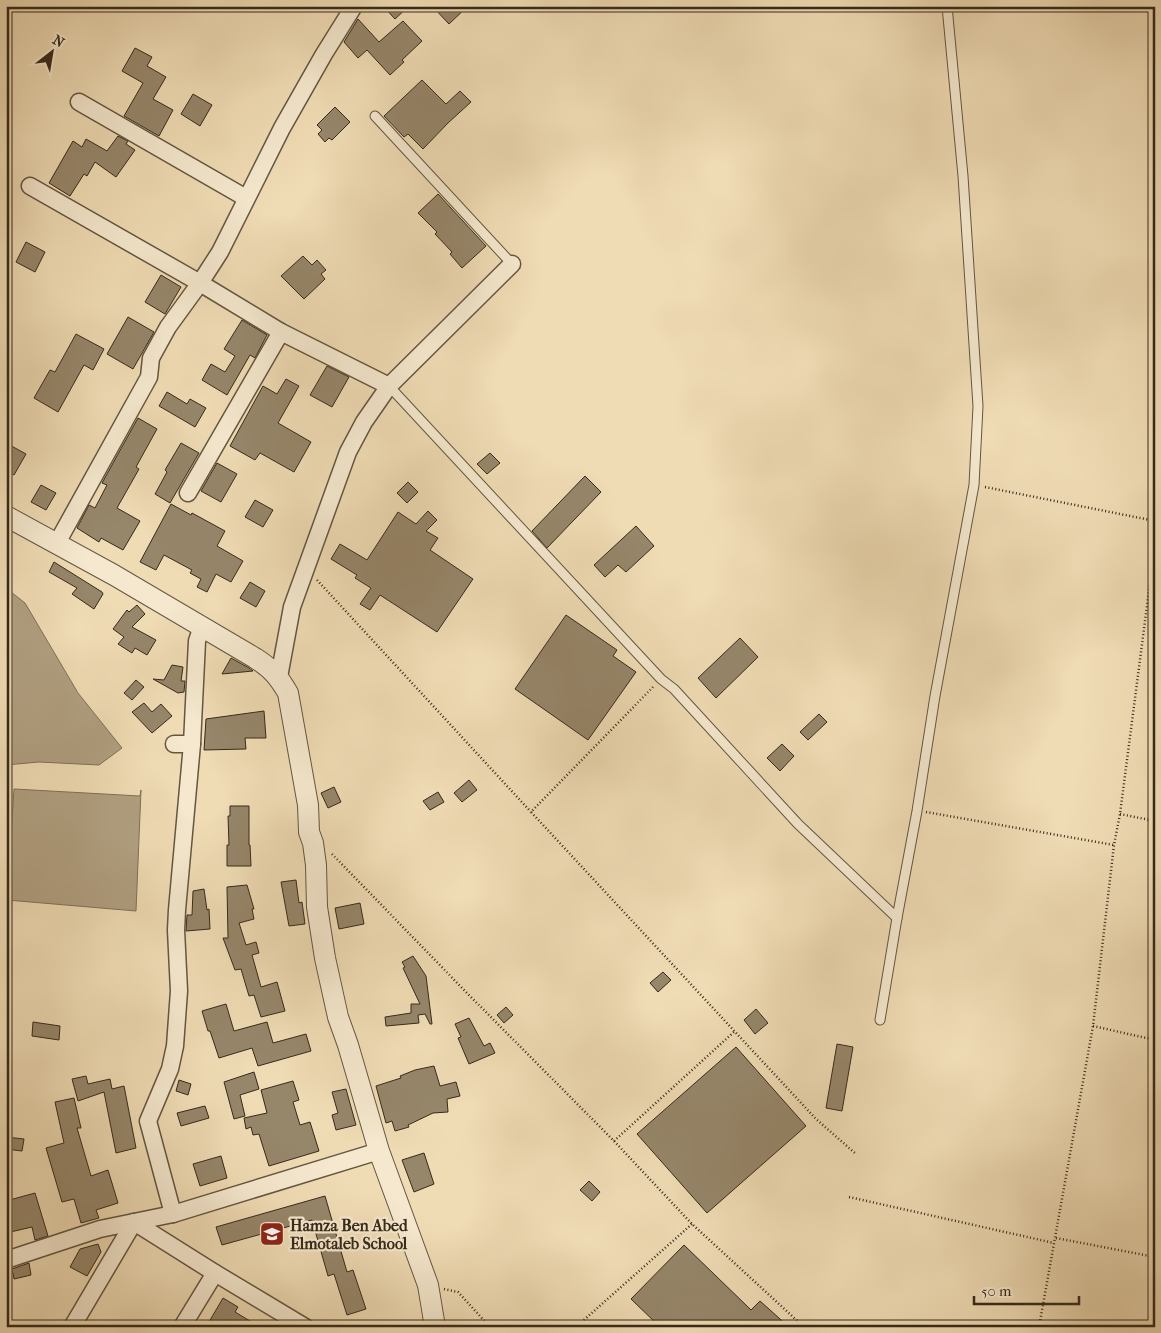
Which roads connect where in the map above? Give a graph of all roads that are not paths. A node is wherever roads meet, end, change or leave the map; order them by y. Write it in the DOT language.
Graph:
graph roads {
  1 [pos="354,6"];
  2 [pos="947,6"];
  3 [pos="79,102"];
  4 [pos="375,116"];
  5 [pos="30,186"];
  6 [pos="246,198"];
  7 [pos="512,264"];
  8 [pos="200,283"];
  9 [pos="281,332"];
  10 [pos="389,386"];
  11 [pos="188,493"];
  12 [pos="6,516"];
  13 [pos="56,543"];
  14 [pos="202,626"];
  15 [pos="279,677"];
  16 [pos="174,744"];
  17 [pos="192,744"];
  18 [pos="896,918"];
  19 [pos="880,1020"];
  20 [pos="379,1152"];
  21 [pos="173,1214"];
  22 [pos="134,1222"];
  23 [pos="6,1260"];
  24 [pos="215,1273"];
  25 [pos="72,1327"];
  26 [pos="182,1327"];
  27 [pos="305,1327"];
  28 [pos="435,1327"];
  1 -- 6 [label="street"];
  2 -- 18 [label="lane"];
  3 -- 6 [label="street"];
  4 -- 7 [label="lane"];
  5 -- 8 [label="street"];
  6 -- 8 [label="street"];
  7 -- 10 [label="street"];
  8 -- 9 [label="street"];
  8 -- 13 [label="street"];
  9 -- 10 [label="street"];
  9 -- 11 [label="street"];
  10 -- 15 [label="street"];
  10 -- 18 [label="lane"];
  12 -- 13 [label="street"];
  13 -- 14 [label="street"];
  14 -- 15 [label="street"];
  14 -- 17 [label="street"];
  15 -- 20 [label="street"];
  16 -- 17 [label="street"];
  17 -- 21 [label="street"];
  18 -- 19 [label="lane"];
  20 -- 21 [label="street"];
  20 -- 28 [label="street"];
  21 -- 22 [label="street"];
  22 -- 23 [label="street"];
  22 -- 24 [label="street"];
  22 -- 25 [label="street"];
  24 -- 26 [label="street"];
  24 -- 27 [label="street"];
}
